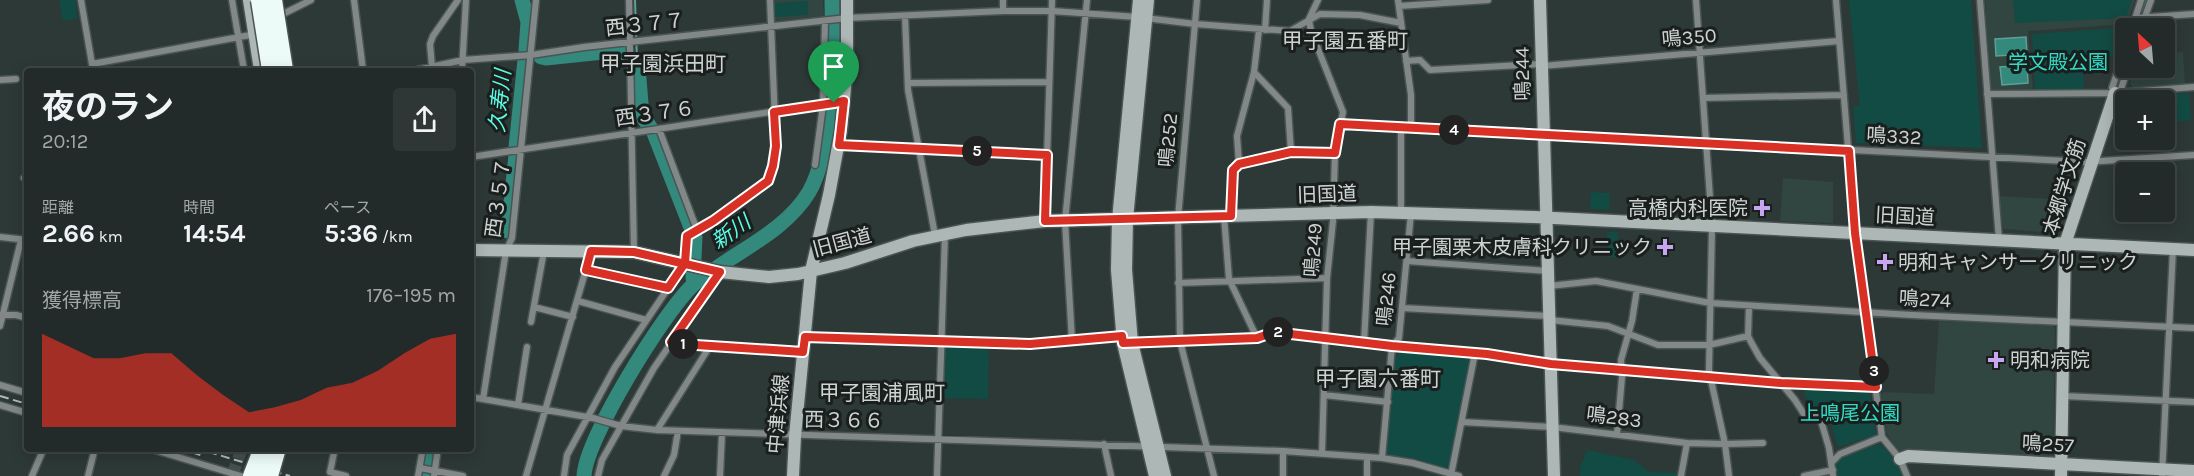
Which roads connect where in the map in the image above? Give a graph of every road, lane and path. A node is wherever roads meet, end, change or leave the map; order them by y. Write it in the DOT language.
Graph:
graph roads {
  1 [pos="81,0"];
  2 [pos="232,0"];
  3 [pos="249,0"];
  4 [pos="260,0"];
  5 [pos="311,0"];
  6 [pos="354,0"];
  7 [pos="458,0"];
  8 [pos="466,0"];
  9 [pos="536,0"];
  10 [pos="629,0"];
  11 [pos="770,0"];
  12 [pos="847,0"];
  13 [pos="1003,0"];
  14 [pos="1052,0"];
  15 [pos="1087,0"];
  16 [pos="1139,0"];
  17 [pos="1148,0"];
  18 [pos="1197,0"];
  19 [pos="1267,0"];
  20 [pos="1318,0"];
  21 [pos="1480,0"];
  22 [pos="1488,0"];
  23 [pos="1540,0"];
  24 [pos="1696,0"];
  25 [pos="1836,0"];
  26 [pos="1980,0"];
  27 [pos="2142,0"];
  28 [pos="2151,0"];
  29 [pos="1398,3"];
  30 [pos="279,7"];
  31 [pos="1003,11"];
  32 [pos="1052,11"];
  33 [pos="1085,13"];
  34 [pos="2194,14"];
  35 [pos="905,16"];
  36 [pos="1142,17"];
  37 [pos="2140,18"];
  38 [pos="835,19"];
  39 [pos="1309,20"];
  40 [pos="1401,23"];
  41 [pos="1195,24"];
  42 [pos="771,26"];
  43 [pos="285,30"];
  44 [pos="1262,30"];
  45 [pos="254,35"];
  46 [pos="239,38"];
  47 [pos="1839,42"];
  48 [pos="630,43"];
  49 [pos="1700,52"];
  50 [pos="531,55"];
  51 [pos="463,60"];
  52 [pos="1406,60"];
  53 [pos="1542,65"];
  54 [pos="92,67"];
  55 [pos="432,67"];
  56 [pos="244,68"];
  57 [pos="260,68"];
  58 [pos="271,68"];
  59 [pos="284,68"];
  60 [pos="292,68"];
  61 [pos="363,68"];
  62 [pos="427,68"];
  63 [pos="462,68"];
  64 [pos="1254,72"];
  65 [pos="2115,78"];
  66 [pos="16,79"];
  67 [pos="0,80"];
  68 [pos="1049,82"];
  69 [pos="908,83"];
  70 [pos="2194,87"];
  71 [pos="2154,90"];
  72 [pos="2115,93"];
  73 [pos="1987,94"];
  74 [pos="1844,95"];
  75 [pos="1703,98"];
  76 [pos="839,102"];
  77 [pos="824,104"];
  78 [pos="774,112"];
  79 [pos="1340,124"];
  80 [pos="1401,128"];
  81 [pos="659,129"];
  82 [pos="1411,129"];
  83 [pos="633,133"];
  84 [pos="1543,135"];
  85 [pos="1706,143"];
  86 [pos="839,145"];
  87 [pos="920,148"];
  88 [pos="521,149"];
  89 [pos="1849,151"];
  90 [pos="1291,152"];
  91 [pos="1335,153"];
  92 [pos="1047,155"];
  93 [pos="2194,155"];
  94 [pos="474,157"];
  95 [pos="1992,157"];
  96 [pos="2092,162"];
  97 [pos="1239,164"];
  98 [pos="814,165"];
  99 [pos="1371,212"];
  100 [pos="1406,212"];
  101 [pos="1332,214"];
  102 [pos="1227,216"];
  103 [pos="1178,218"];
  104 [pos="1548,218"];
  105 [pos="1123,220"];
  106 [pos="1045,221"];
  107 [pos="1065,221"];
  108 [pos="1712,226"];
  109 [pos="697,230"];
  110 [pos="1855,233"];
  111 [pos="940,234"];
  112 [pos="0,237"];
  113 [pos="24,240"];
  114 [pos="1999,241"];
  115 [pos="2065,244"];
  116 [pos="2173,249"];
  117 [pos="474,250"];
  118 [pos="2194,250"];
  119 [pos="544,251"];
  120 [pos="591,251"];
  121 [pos="506,252"];
  122 [pos="634,252"];
  123 [pos="1407,261"];
  124 [pos="702,268"];
  125 [pos="586,270"];
  126 [pos="811,271"];
  127 [pos="1548,271"];
  128 [pos="1327,278"];
  129 [pos="1229,279"];
  130 [pos="1178,283"];
  131 [pos="1549,286"];
  132 [pos="668,288"];
  133 [pos="1637,289"];
  134 [pos="578,301"];
  135 [pos="1710,303"];
  136 [pos="1749,306"];
  137 [pos="534,307"];
  138 [pos="1402,308"];
  139 [pos="1866,313"];
  140 [pos="2,315"];
  141 [pos="573,316"];
  142 [pos="24,317"];
  143 [pos="1550,318"];
  144 [pos="646,320"];
  145 [pos="531,322"];
  146 [pos="2063,323"];
  147 [pos="0,327"];
  148 [pos="2169,327"];
  149 [pos="2194,328"];
  150 [pos="1628,335"];
  151 [pos="1748,336"];
  152 [pos="805,337"];
  153 [pos="1257,338"];
  154 [pos="1326,338"];
  155 [pos="1072,340"];
  156 [pos="940,341"];
  157 [pos="1126,341"];
  158 [pos="1180,341"];
  159 [pos="671,342"];
  160 [pos="1364,343"];
  161 [pos="1709,345"];
  162 [pos="710,346"];
  163 [pos="1392,346"];
  164 [pos="527,347"];
  165 [pos="803,352"];
  166 [pos="1475,353"];
  167 [pos="1551,364"];
  168 [pos="1622,369"];
  169 [pos="1711,377"];
  170 [pos="1781,383"];
  171 [pos="0,385"];
  172 [pos="1876,387"];
  173 [pos="24,392"];
  174 [pos="1324,395"];
  175 [pos="2063,396"];
  176 [pos="474,398"];
  177 [pos="483,399"];
  178 [pos="2165,401"];
  179 [pos="1388,402"];
  180 [pos="2194,402"];
  181 [pos="0,405"];
  182 [pos="518,405"];
  183 [pos="545,409"];
  184 [pos="24,411"];
  185 [pos="587,417"];
  186 [pos="1462,422"];
  187 [pos="621,426"];
  188 [pos="1552,427"];
  189 [pos="657,430"];
  190 [pos="678,431"];
  191 [pos="722,433"];
  192 [pos="1617,434"];
  193 [pos="795,436"];
  194 [pos="1882,437"];
  195 [pos="937,438"];
  196 [pos="1687,443"];
  197 [pos="1762,443"];
  198 [pos="1104,444"];
  199 [pos="1725,444"];
  200 [pos="1152,445"];
  201 [pos="1207,449"];
  202 [pos="1283,451"];
  203 [pos="42,452"];
  204 [pos="94,452"];
  205 [pos="160,452"];
  206 [pos="262,452"];
  207 [pos="276,452"];
  208 [pos="334,452"];
  209 [pos="424,452"];
  210 [pos="436,452"];
  211 [pos="1322,453"];
  212 [pos="1367,457"];
  213 [pos="1382,458"];
  214 [pos="1900,459"];
  215 [pos="1832,462"];
  216 [pos="2061,470"];
  217 [pos="429,471"];
  218 [pos="2194,471"];
  219 [pos="220,472"];
  220 [pos="2162,472"];
  221 [pos="1833,473"];
  222 [pos="1451,475"];
  223 [pos="32,476"];
  224 [pos="88,476"];
  225 [pos="241,476"];
  226 [pos="254,476"];
  227 [pos="269,476"];
  228 [pos="346,476"];
  229 [pos="418,476"];
  230 [pos="463,476"];
  231 [pos="526,476"];
  232 [pos="564,476"];
  233 [pos="598,476"];
  234 [pos="664,476"];
  235 [pos="720,476"];
  236 [pos="793,476"];
  237 [pos="937,476"];
  238 [pos="1111,476"];
  239 [pos="1155,476"];
  240 [pos="1165,476"];
  241 [pos="1214,476"];
  242 [pos="1283,476"];
  243 [pos="1367,476"];
  244 [pos="1459,476"];
  245 [pos="1554,476"];
  246 [pos="1682,476"];
  247 [pos="1730,476"];
  248 [pos="1804,476"];
  249 [pos="1907,476"];
  1 -- 54 [label="street"];
  2 -- 46 [label="street"];
  3 -- 45 [label="street"];
  4 -- 58 [label="highway, bridge"];
  5 -- 30 [label="street"];
  6 -- 61 [label="street"];
  7 -- 55 [label="street"];
  8 -- 51 [label="street"];
  9 -- 50 [label="street, 西３５７"];
  10 -- 48 [label="street"];
  11 -- 42 [label="street"];
  12 -- 38 [label="street, 中津浜線"];
  13 -- 31 [label="street"];
  14 -- 32 [label="street"];
  15 -- 33 [label="street"];
  16 -- 36 [label="street"];
  17 -- 36 [label="street"];
  18 -- 41 [label="street, 鳴252"];
  19 -- 44 [label="street"];
  20 -- 39 [label="street"];
  21 -- 22 [label="street"];
  21 -- 29 [label="street"];
  23 -- 53 [label="street, 鳴244"];
  24 -- 49 [label="street"];
  25 -- 47 [label="street"];
  26 -- 73 [label="street"];
  27 -- 37 [label="street"];
  28 -- 37 [label="street"];
  29 -- 40 [label="street"];
  30 -- 43 [label="street"];
  30 -- 59 [label="highway, bridge"];
  31 -- 32 [label="street, 西３７７"];
  31 -- 35 [label="street, 西３７７"];
  32 -- 33 [label="street, 西３７７"];
  32 -- 68 [label="street"];
  33 -- 36 [label="street, 西３７７"];
  33 -- 107 [label="street"];
  34 -- 37 [label="street"];
  35 -- 38 [label="street, 西３７７"];
  35 -- 69 [label="street"];
  36 -- 41 [label="street, 西３７７"];
  36 -- 105 [label="street"];
  38 -- 42 [label="street, 西３７７"];
  38 -- 76 [label="street, 中津浜線"];
  38 -- 77 [label="street"];
  39 -- 40 [label="street, 西３７７"];
  39 -- 44 [label="street, 西３７７"];
  39 -- 79 [label="street, 鳴249"];
  40 -- 52 [label="street"];
  41 -- 44 [label="street, 西３７７"];
  41 -- 103 [label="street, 鳴252"];
  42 -- 48 [label="street, 西３７７"];
  42 -- 78 [label="street"];
  43 -- 45 [label="street"];
  43 -- 60 [label="street"];
  44 -- 64 [label="street"];
  45 -- 46 [label="street"];
  45 -- 57 [label="street"];
  46 -- 54 [label="street"];
  46 -- 56 [label="street"];
  47 -- 49 [label="street, 鳴350"];
  47 -- 74 [label="street"];
  48 -- 50 [label="street, 西３７７"];
  48 -- 83 [label="street"];
  49 -- 53 [label="street, 鳴350"];
  49 -- 75 [label="street"];
  50 -- 51 [label="street, 西３７７"];
  50 -- 88 [label="street, 西３５７"];
  51 -- 55 [label="street, 西３７７"];
  51 -- 63 [label="street"];
  52 -- 53 [label="street, 鳴350"];
  52 -- 82 [label="street"];
  53 -- 84 [label="street, 鳴244"];
  55 -- 62 [label="street, 西３７７"];
  64 -- 90 [label="street"];
  64 -- 97 [label="street"];
  65 -- 72 [label="street, 本郷学文筋"];
  66 -- 67 [label="street"];
  68 -- 69 [label="street"];
  68 -- 92 [label="street"];
  69 -- 87 [label="street"];
  70 -- 71 [label="street"];
  72 -- 73 [label="street"];
  72 -- 96 [label="street, 本郷学文筋"];
  73 -- 95 [label="street"];
  74 -- 75 [label="street"];
  74 -- 89 [label="street"];
  75 -- 85 [label="street"];
  76 -- 77 [label="street, 西３７６"];
  76 -- 86 [label="street, 中津浜線"];
  77 -- 78 [label="street, 西３７６"];
  77 -- 98 [label="street"];
  78 -- 81 [label="street, 西３７６"];
  78 -- 109 [label="street"];
  79 -- 80 [label="street, 鳴332"];
  79 -- 91 [label="street, 鳴249"];
  80 -- 82 [label="street, 鳴332"];
  80 -- 100 [label="street, 鳴246"];
  81 -- 83 [label="street, 西３７６"];
  81 -- 109 [label="street"];
  82 -- 84 [label="street, 鳴332"];
  83 -- 88 [label="street, 西３７６"];
  83 -- 122 [label="street"];
  84 -- 85 [label="street, 鳴332"];
  84 -- 104 [label="street, 鳴244"];
  85 -- 89 [label="street, 鳴332"];
  85 -- 108 [label="street"];
  86 -- 87 [label="street"];
  86 -- 126 [label="street, 中津浜線"];
  87 -- 92 [label="street"];
  87 -- 111 [label="street"];
  88 -- 94 [label="street, 西３７６"];
  88 -- 121 [label="street, 西３５７"];
  89 -- 95 [label="street, 鳴332"];
  89 -- 110 [label="street"];
  90 -- 91 [label="street"];
  90 -- 97 [label="street"];
  91 -- 101 [label="street, 鳴249"];
  92 -- 106 [label="street"];
  93 -- 96 [label="street, 鳴332"];
  95 -- 96 [label="street, 鳴332"];
  95 -- 114 [label="street"];
  96 -- 115 [label="street, 本郷学文筋"];
  97 -- 102 [label="street"];
  99 -- 100 [label="street, 旧国道"];
  99 -- 101 [label="street, 旧国道"];
  99 -- 160 [label="street"];
  100 -- 104 [label="street, 旧国道"];
  100 -- 123 [label="street, 鳴246"];
  101 -- 102 [label="street, 旧国道"];
  101 -- 128 [label="street, 鳴249"];
  102 -- 103 [label="street, 旧国道"];
  102 -- 129 [label="street"];
  103 -- 105 [label="street, 旧国道"];
  103 -- 130 [label="street, 鳴252"];
  104 -- 108 [label="street, 旧国道"];
  104 -- 127 [label="street, 鳴244"];
  105 -- 107 [label="street, 旧国道"];
  105 -- 157 [label="street"];
  106 -- 107 [label="street, 旧国道"];
  106 -- 111 [label="street, 旧国道"];
  107 -- 155 [label="street"];
  108 -- 110 [label="street, 旧国道"];
  108 -- 135 [label="street"];
  109 -- 124 [label="street"];
  110 -- 114 [label="street, 旧国道"];
  110 -- 139 [label="street"];
  111 -- 126 [label="street, 旧国道"];
  111 -- 156 [label="street"];
  112 -- 113 [label="street"];
  113 -- 140 [label="street"];
  114 -- 115 [label="street, 旧国道"];
  115 -- 116 [label="street, 旧国道"];
  115 -- 146 [label="street, 本郷学文筋"];
  116 -- 118 [label="street, 旧国道"];
  116 -- 148 [label="street"];
  117 -- 121 [label="street, 旧国道"];
  119 -- 120 [label="street, 旧国道"];
  119 -- 121 [label="street, 旧国道"];
  119 -- 137 [label="street"];
  120 -- 122 [label="street, 旧国道"];
  120 -- 125 [label="street"];
  121 -- 177 [label="street, 西３５７"];
  122 -- 124 [label="street, 旧国道"];
  123 -- 127 [label="street"];
  123 -- 138 [label="street, 鳴246"];
  124 -- 126 [label="street, 旧国道"];
  124 -- 132 [label="street"];
  124 -- 159 [label="street"];
  125 -- 132 [label="street"];
  125 -- 134 [label="street"];
  126 -- 152 [label="street, 中津浜線"];
  127 -- 131 [label="street, 鳴244"];
  128 -- 129 [label="street"];
  128 -- 154 [label="street, 鳴249"];
  129 -- 130 [label="street"];
  129 -- 153 [label="street"];
  130 -- 158 [label="street, 鳴252"];
  131 -- 133 [label="street, 鳴274"];
  131 -- 143 [label="street, 鳴244"];
  132 -- 144 [label="street"];
  133 -- 135 [label="street, 鳴274"];
  133 -- 150 [label="street"];
  134 -- 141 [label="street"];
  134 -- 144 [label="street"];
  135 -- 136 [label="street, 鳴274"];
  135 -- 161 [label="street"];
  136 -- 139 [label="street, 鳴274"];
  136 -- 151 [label="street"];
  137 -- 141 [label="street"];
  137 -- 145 [label="street"];
  138 -- 143 [label="street"];
  138 -- 163 [label="street, 鳴246"];
  139 -- 146 [label="street, 鳴274"];
  139 -- 172 [label="street"];
  140 -- 142 [label="street"];
  140 -- 147 [label="street"];
  141 -- 183 [label="street"];
  143 -- 150 [label="street"];
  143 -- 167 [label="street, 鳴244"];
  144 -- 185 [label="street"];
  146 -- 148 [label="street, 鳴274"];
  146 -- 175 [label="street, 本郷学文筋"];
  148 -- 149 [label="street, 鳴274"];
  148 -- 178 [label="street"];
  150 -- 161 [label="street"];
  150 -- 168 [label="street"];
  151 -- 161 [label="street"];
  151 -- 170 [label="street"];
  152 -- 156 [label="street"];
  152 -- 165 [label="street, 中津浜線"];
  153 -- 154 [label="street"];
  153 -- 158 [label="street"];
  154 -- 160 [label="street"];
  154 -- 174 [label="street, 鳴249"];
  155 -- 156 [label="street"];
  155 -- 157 [label="street"];
  156 -- 195 [label="street"];
  157 -- 158 [label="street"];
  157 -- 200 [label="street"];
  158 -- 201 [label="street"];
  159 -- 162 [label="street"];
  159 -- 187 [label="street"];
  160 -- 163 [label="street"];
  161 -- 169 [label="street"];
  162 -- 165 [label="street"];
  162 -- 189 [label="street"];
  163 -- 166 [label="street"];
  163 -- 179 [label="street, 鳴246"];
  164 -- 182 [label="street"];
  165 -- 193 [label="street, 中津浜線"];
  166 -- 167 [label="street"];
  166 -- 186 [label="street"];
  167 -- 168 [label="street"];
  167 -- 188 [label="street, 鳴244"];
  168 -- 169 [label="street"];
  168 -- 192 [label="street"];
  169 -- 170 [label="street"];
  169 -- 199 [label="street"];
  170 -- 172 [label="street"];
  170 -- 215 [label="street"];
  171 -- 173 [label="street"];
  172 -- 194 [label="street"];
  174 -- 179 [label="street"];
  174 -- 211 [label="street, 鳴249"];
  175 -- 178 [label="street"];
  175 -- 216 [label="street, 本郷学文筋"];
  176 -- 177 [label="street, 西３６６"];
  177 -- 182 [label="street, 西３６６"];
  178 -- 180 [label="street"];
  178 -- 220 [label="street"];
  179 -- 213 [label="street, 鳴246"];
  181 -- 184 [label="street"];
  182 -- 183 [label="street, 西３６６"];
  183 -- 185 [label="street, 西３６６"];
  183 -- 231 [label="street"];
  185 -- 187 [label="street, 西３６６"];
  185 -- 232 [label="street"];
  186 -- 188 [label="street, 鳴283"];
  186 -- 222 [label="street"];
  187 -- 189 [label="street, 西３６６"];
  187 -- 233 [label="street"];
  188 -- 192 [label="street, 鳴283"];
  188 -- 245 [label="street"];
  189 -- 190 [label="street, 西３６６"];
  190 -- 191 [label="street, 西３６６"];
  190 -- 234 [label="street"];
  191 -- 193 [label="street, 西３６６"];
  191 -- 235 [label="street"];
  192 -- 196 [label="street, 鳴283"];
  193 -- 195 [label="street, 西３６６"];
  193 -- 236 [label="street, 中津浜線"];
  194 -- 214 [label="street"];
  194 -- 215 [label="street"];
  195 -- 198 [label="street, 西３６６"];
  195 -- 237 [label="street"];
  196 -- 199 [label="street, 鳴283"];
  196 -- 246 [label="street"];
  197 -- 199 [label="street, 鳴283"];
  198 -- 200 [label="street, 西３６６"];
  198 -- 238 [label="street"];
  199 -- 247 [label="street"];
  200 -- 201 [label="street, 西３６６"];
  200 -- 239 [label="street"];
  200 -- 240 [label="street"];
  201 -- 202 [label="street, 西３６６"];
  201 -- 241 [label="street"];
  202 -- 211 [label="street, 西３６６"];
  202 -- 242 [label="street"];
  203 -- 223 [label="street"];
  204 -- 224 [label="street"];
  205 -- 219 [label="street"];
  206 -- 226 [label="highway, bridge"];
  207 -- 227 [label="highway, bridge"];
  208 -- 228 [label="street"];
  209 -- 217 [label="street"];
  210 -- 217 [label="street"];
  211 -- 212 [label="street, 西３６６"];
  212 -- 213 [label="street, 西３６６"];
  212 -- 243 [label="street"];
  213 -- 222 [label="street, 西３６６"];
  214 -- 216 [label="street, 鳴257"];
  214 -- 249 [label="street"];
  215 -- 221 [label="street"];
  216 -- 220 [label="street, 鳴257"];
  217 -- 229 [label="street"];
  217 -- 230 [label="street"];
  218 -- 220 [label="street, 鳴257"];
  219 -- 225 [label="street"];
  221 -- 248 [label="street"];
  222 -- 244 [label="street, 西３６６"];
}
